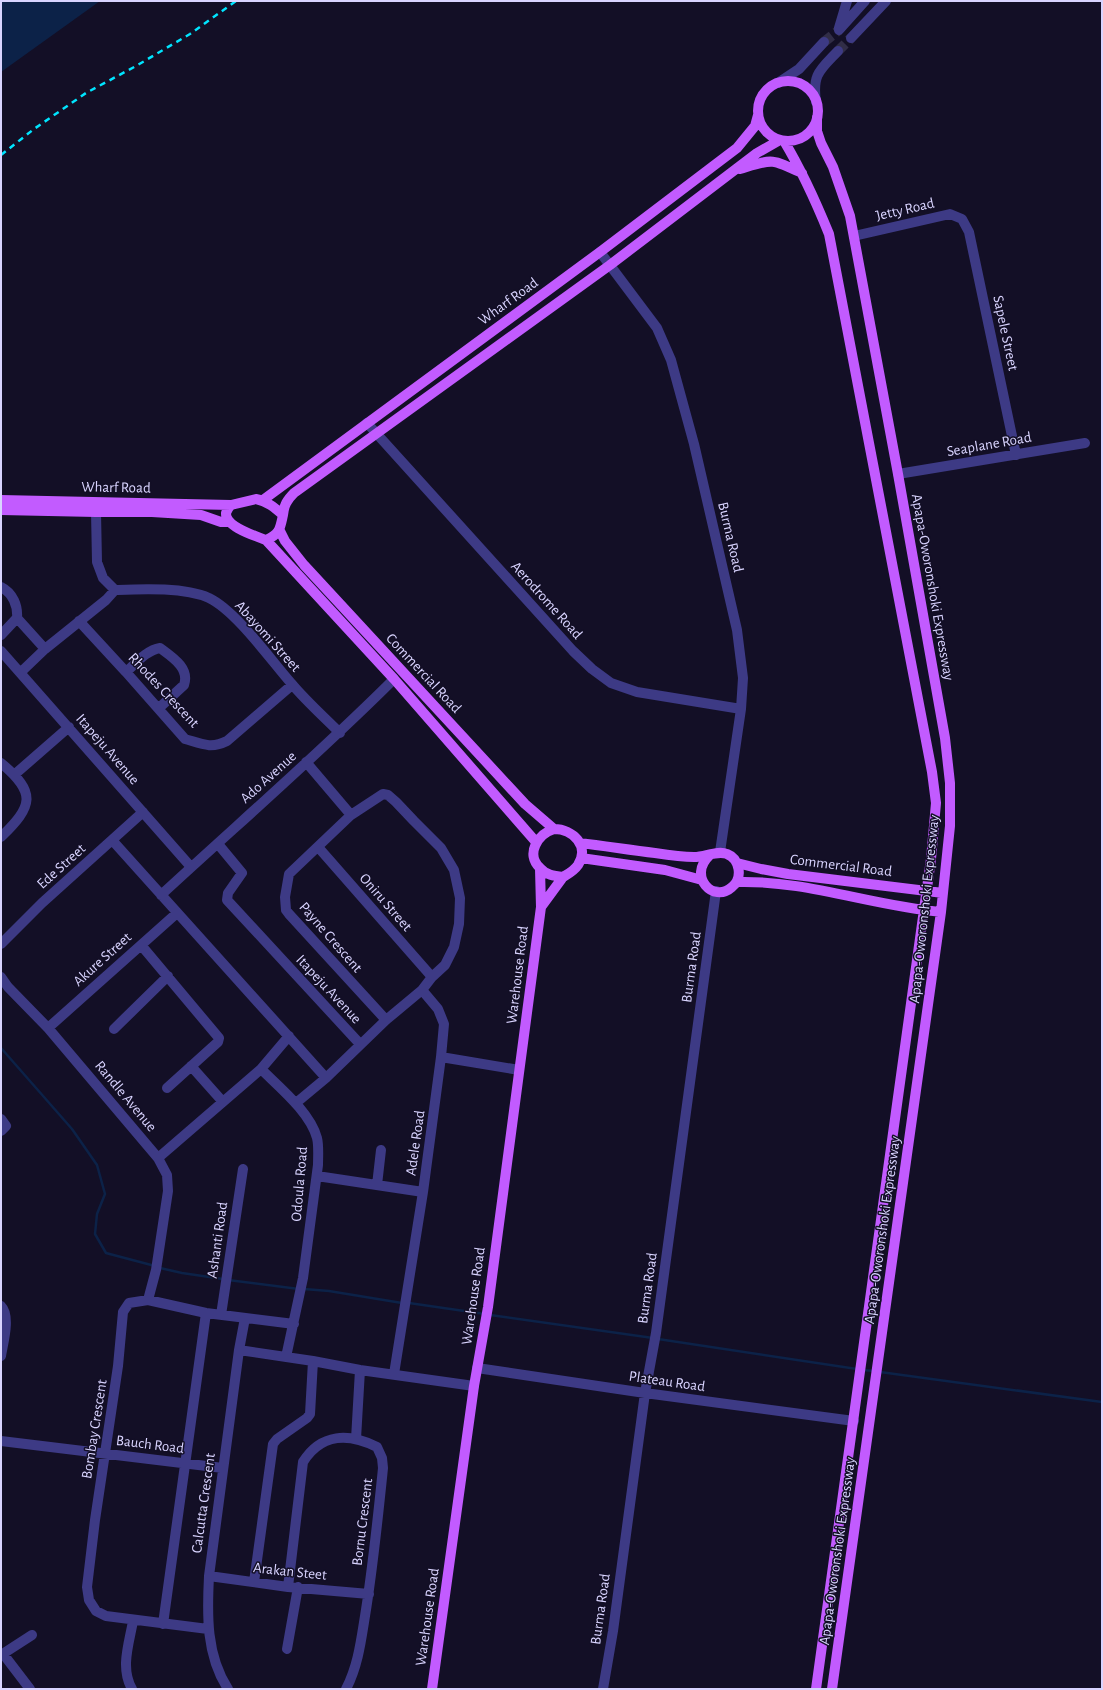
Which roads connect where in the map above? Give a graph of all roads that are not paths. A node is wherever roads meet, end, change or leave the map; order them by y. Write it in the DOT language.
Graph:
graph roads {
  1 [pos="846,1"];
  2 [pos="865,1"];
  3 [pos="886,1"];
  4 [pos="852,38"];
  5 [pos="824,42"];
  6 [pos="838,51"];
  7 [pos="778,82"];
  8 [pos="816,102"];
  9 [pos="758,115"];
  10 [pos="817,117"];
  11 [pos="782,140"];
  12 [pos="734,171"];
  13 [pos="802,173"];
  14 [pos="962,219"];
  15 [pos="854,236"];
  16 [pos="600,252"];
  17 [pos="610,265"];
  18 [pos="367,423"];
  19 [pos="376,433"];
  20 [pos="1085,443"];
  21 [pos="1016,455"];
  22 [pos="898,474"];
  23 [pos="1,500"];
  24 [pos="263,500"];
  25 [pos="231,505"];
  26 [pos="1,510"];
  27 [pos="96,512"];
  28 [pos="283,515"];
  29 [pos="229,522"];
  30 [pos="280,531"];
  31 [pos="266,540"];
  32 [pos="1,587"];
  33 [pos="115,590"];
  34 [pos="17,618"];
  35 [pos="79,621"];
  36 [pos="1,635"];
  37 [pos="45,649"];
  38 [pos="1,650"];
  39 [pos="21,672"];
  40 [pos="126,672"];
  41 [pos="394,680"];
  42 [pos="292,685"];
  43 [pos="159,708"];
  44 [pos="742,709"];
  45 [pos="69,726"];
  46 [pos="340,733"];
  47 [pos="306,762"];
  48 [pos="1,763"];
  49 [pos="14,775"];
  50 [pos="143,812"];
  51 [pos="351,815"];
  52 [pos="554,829"];
  53 [pos="1,837"];
  54 [pos="112,840"];
  55 [pos="536,842"];
  56 [pos="580,843"];
  57 [pos="218,844"];
  58 [pos="318,847"];
  59 [pos="720,852"];
  60 [pos="709,856"];
  61 [pos="581,858"];
  62 [pos="737,863"];
  63 [pos="191,867"];
  64 [pos="540,869"];
  65 [pos="563,877"];
  66 [pos="702,880"];
  67 [pos="736,882"];
  68 [pos="926,890"];
  69 [pos="716,891"];
  70 [pos="943,893"];
  71 [pos="161,895"];
  72 [pos="540,907"];
  73 [pos="923,910"];
  74 [pos="941,912"];
  75 [pos="177,913"];
  76 [pos="1,944"];
  77 [pos="141,945"];
  78 [pos="168,976"];
  79 [pos="1,977"];
  80 [pos="432,977"];
  81 [pos="422,990"];
  82 [pos="386,1020"];
  83 [pos="48,1028"];
  84 [pos="114,1029"];
  85 [pos="289,1036"];
  86 [pos="360,1044"];
  87 [pos="441,1057"];
  88 [pos="191,1066"];
  89 [pos="260,1069"];
  90 [pos="519,1070"];
  91 [pos="326,1078"];
  92 [pos="167,1088"];
  93 [pos="223,1102"];
  94 [pos="296,1103"];
  95 [pos="1,1119"];
  96 [pos="1,1131"];
  97 [pos="381,1150"];
  98 [pos="158,1158"];
  99 [pos="243,1169"];
  100 [pos="317,1176"];
  101 [pos="377,1185"];
  102 [pos="423,1192"];
  103 [pos="148,1300"];
  104 [pos="1,1306"];
  105 [pos="206,1313"];
  106 [pos="221,1315"];
  107 [pos="245,1318"];
  108 [pos="294,1324"];
  109 [pos="239,1350"];
  110 [pos="1,1356"];
  111 [pos="286,1357"];
  112 [pos="314,1361"];
  113 [pos="477,1368"];
  114 [pos="360,1370"];
  115 [pos="394,1374"];
  116 [pos="474,1386"];
  117 [pos="645,1393"];
  118 [pos="854,1420"];
  119 [pos="356,1439"];
  120 [pos="1,1441"];
  121 [pos="104,1454"];
  122 [pos="184,1464"];
  123 [pos="223,1468"];
  124 [pos="209,1576"];
  125 [pos="254,1582"];
  126 [pos="293,1587"];
  127 [pos="369,1594"];
  128 [pos="133,1621"];
  129 [pos="163,1624"];
  130 [pos="208,1629"];
  131 [pos="32,1635"];
  132 [pos="287,1649"];
  133 [pos="2,1655"];
  134 [pos="30,1689"];
  135 [pos="132,1689"];
  136 [pos="228,1689"];
  137 [pos="346,1689"];
  138 [pos="432,1689"];
  139 [pos="603,1689"];
  140 [pos="816,1689"];
  141 [pos="832,1689"];
  1 -- 2 [label="street"];
  3 -- 4 [label="street"];
  5 -- 7 [label="street"];
  6 -- 8 [label="street"];
  7 -- 8 [label="main road"];
  7 -- 9 [label="main road"];
  8 -- 10 [label="main road"];
  9 -- 11 [label="main road"];
  9 -- 16 [label="main road, Wharf Road"];
  10 -- 11 [label="main road"];
  10 -- 15 [label="main road, Apapa-Oworonshoki Expressway"];
  11 -- 12 [label="main road, Wharf Road"];
  11 -- 13 [label="main road, Apapa-Oworonshoki Expressway"];
  12 -- 13 [label="main road"];
  12 -- 17 [label="main road, Wharf Road"];
  13 -- 68 [label="main road, Apapa-Oworonshoki Expressway"];
  14 -- 15 [label="street, Jetty Road"];
  14 -- 21 [label="street, Sapele Street"];
  15 -- 22 [label="main road, Apapa-Oworonshoki Expressway"];
  16 -- 17 [label="street, Burma Road"];
  16 -- 18 [label="main road, Wharf Road"];
  17 -- 19 [label="main road, Wharf Road"];
  17 -- 44 [label="street, Burma Road"];
  18 -- 19 [label="street, Aerodrome Road"];
  18 -- 24 [label="main road, Wharf Road"];
  19 -- 28 [label="main road, Wharf Road"];
  19 -- 44 [label="street, Aerodrome Road"];
  20 -- 21 [label="street, Seaplane Road"];
  21 -- 22 [label="street, Seaplane Road"];
  22 -- 70 [label="main road, Apapa-Oworonshoki Expressway"];
  23 -- 25 [label="main road, Wharf Road"];
  24 -- 25 [label="main road, Wharf Road"];
  24 -- 28 [label="main road"];
  25 -- 29 [label="main road"];
  26 -- 27 [label="main road, Wharf Road"];
  27 -- 29 [label="main road, Wharf Road"];
  27 -- 33 [label="street"];
  28 -- 30 [label="main road, Wharf Road"];
  29 -- 31 [label="main road, Wharf Road"];
  30 -- 31 [label="main road"];
  30 -- 52 [label="main road, Commercial Road"];
  31 -- 41 [label="main road, Commercial Road"];
  32 -- 34 [label="street"];
  33 -- 35 [label="street"];
  33 -- 42 [label="street, Abayomi Street"];
  34 -- 36 [label="street"];
  34 -- 37 [label="street"];
  35 -- 37 [label="street"];
  35 -- 40 [label="street, Rhodes Crescent"];
  37 -- 39 [label="street"];
  38 -- 39 [label="street, Itapeju Avenue"];
  39 -- 45 [label="street, Itapeju Avenue"];
  40 -- 43 [label="street, Rhodes Crescent"];
  40 -- 43 [label="street"];
  41 -- 46 [label="street, Ado Avenue"];
  41 -- 55 [label="main road, Commercial Road"];
  42 -- 43 [label="street, Rhodes Crescent"];
  42 -- 46 [label="street, Abayomi Street"];
  44 -- 59 [label="street, Burma Road"];
  45 -- 49 [label="street"];
  45 -- 50 [label="street, Itapeju Avenue"];
  46 -- 47 [label="street, Ado Avenue"];
  47 -- 51 [label="street"];
  47 -- 57 [label="street, Ado Avenue"];
  48 -- 49 [label="street"];
  49 -- 53 [label="street"];
  50 -- 54 [label="street, Ede Street"];
  50 -- 63 [label="street, Itapeju Avenue"];
  51 -- 58 [label="street, Payne Crescent"];
  51 -- 80 [label="street, Payne Crescent"];
  52 -- 55 [label="main road"];
  52 -- 56 [label="main road"];
  54 -- 71 [label="street"];
  54 -- 76 [label="street, Ede Street"];
  55 -- 64 [label="main road"];
  56 -- 60 [label="main road"];
  56 -- 61 [label="main road"];
  57 -- 63 [label="street, Ado Avenue"];
  57 -- 86 [label="street, Itapeju Avenue"];
  58 -- 80 [label="street, Oniru Street"];
  58 -- 82 [label="street, Payne Crescent"];
  59 -- 60 [label="main road"];
  59 -- 62 [label="main road"];
  60 -- 66 [label="main road"];
  61 -- 65 [label="main road"];
  61 -- 66 [label="main road"];
  62 -- 67 [label="main road"];
  62 -- 68 [label="main road, Commercial Road"];
  63 -- 71 [label="street, Ado Avenue"];
  64 -- 65 [label="main road"];
  64 -- 72 [label="main road, Warehouse Road"];
  65 -- 72 [label="main road, Warehouse Road"];
  66 -- 69 [label="main road"];
  67 -- 69 [label="main road"];
  67 -- 73 [label="main road, Commercial Road"];
  68 -- 70 [label="main road, Commercial Road"];
  68 -- 73 [label="main road, Apapa-Oworonshoki Expressway"];
  69 -- 117 [label="street, Burma Road"];
  70 -- 74 [label="main road, Apapa-Oworonshoki Expressway"];
  71 -- 75 [label="street"];
  72 -- 90 [label="main road, Warehouse Road"];
  73 -- 74 [label="main road, Commercial Road"];
  73 -- 118 [label="main road, Apapa-Oworonshoki Expressway"];
  74 -- 141 [label="main road, Apapa-Oworonshoki Expressway"];
  75 -- 77 [label="street, Akure Street"];
  75 -- 85 [label="street"];
  77 -- 78 [label="street"];
  77 -- 83 [label="street, Akure Street"];
  78 -- 84 [label="street"];
  78 -- 88 [label="street"];
  79 -- 83 [label="street, Randle Avenue"];
  80 -- 81 [label="street, Payne Crescent"];
  81 -- 82 [label="street, Payne Crescent"];
  81 -- 87 [label="street, Adele Road"];
  82 -- 86 [label="street, Payne Crescent"];
  83 -- 98 [label="street, Randle Avenue"];
  85 -- 89 [label="street"];
  85 -- 91 [label="street"];
  86 -- 91 [label="street, Payne Crescent"];
  87 -- 90 [label="street"];
  87 -- 102 [label="street, Adele Road"];
  88 -- 92 [label="street"];
  88 -- 93 [label="street"];
  89 -- 93 [label="street"];
  89 -- 94 [label="street, Odoula Road"];
  90 -- 113 [label="main road, Warehouse Road"];
  91 -- 94 [label="street, Payne Crescent"];
  93 -- 98 [label="street"];
  94 -- 100 [label="street, Odoula Road"];
  95 -- 96 [label="street"];
  97 -- 101 [label="street"];
  98 -- 103 [label="street, Randle Avenue"];
  99 -- 106 [label="street, Ashanti Road"];
  100 -- 101 [label="street"];
  100 -- 108 [label="street, Odoula Road"];
  101 -- 102 [label="street"];
  102 -- 115 [label="street, Adele Road"];
  103 -- 105 [label="street, Bombay Crescent"];
  103 -- 121 [label="street, Bombay Crescent"];
  104 -- 110 [label="street"];
  105 -- 106 [label="street, Bombay Crescent"];
  105 -- 122 [label="street"];
  106 -- 107 [label="street, Bombay Crescent"];
  107 -- 108 [label="street, Bombay Crescent"];
  107 -- 109 [label="street, Calcutta Crescent"];
  108 -- 111 [label="street, Odoula Road"];
  109 -- 111 [label="street"];
  109 -- 123 [label="street, Calcutta Crescent"];
  111 -- 112 [label="street"];
  112 -- 114 [label="street"];
  112 -- 125 [label="street"];
  113 -- 116 [label="main road, Warehouse Road"];
  113 -- 117 [label="street, Plateau Road"];
  114 -- 115 [label="street"];
  114 -- 119 [label="street"];
  115 -- 116 [label="street"];
  116 -- 138 [label="main road, Warehouse Road"];
  117 -- 118 [label="street, Plateau Road"];
  117 -- 139 [label="street, Burma Road"];
  118 -- 140 [label="main road, Apapa-Oworonshoki Expressway"];
  119 -- 126 [label="street"];
  119 -- 127 [label="street, Bornu Crescent"];
  120 -- 121 [label="street, Bauch Road"];
  121 -- 122 [label="street, Bauch Road"];
  121 -- 128 [label="street, Bombay Crescent"];
  122 -- 123 [label="street, Bauch Road"];
  122 -- 129 [label="street"];
  123 -- 124 [label="street, Calcutta Crescent"];
  124 -- 125 [label="street, Arakan Steet"];
  124 -- 130 [label="street, Calcutta Crescent"];
  125 -- 126 [label="street, Arakan Steet"];
  126 -- 127 [label="street, Arakan Steet"];
  126 -- 132 [label="street"];
  127 -- 137 [label="street, Bornu Crescent"];
  128 -- 129 [label="street, Bombay Crescent"];
  128 -- 135 [label="street"];
  129 -- 130 [label="street, Bombay Crescent"];
  130 -- 136 [label="street, Calcutta Crescent"];
  131 -- 133 [label="street"];
  133 -- 134 [label="street"];
}
